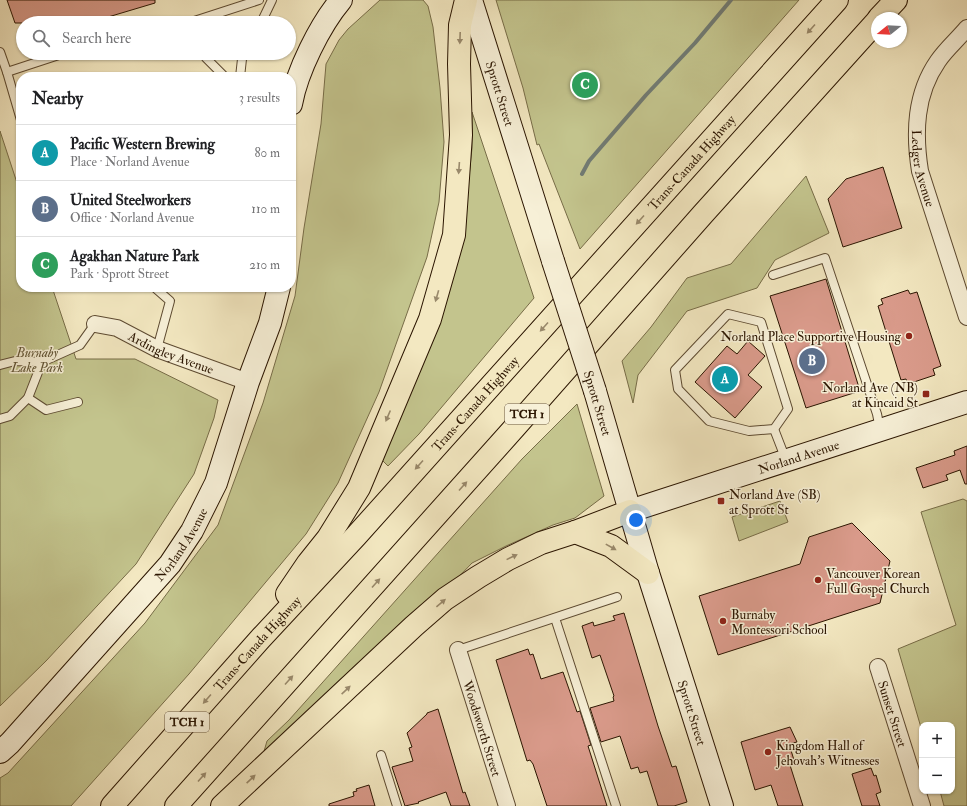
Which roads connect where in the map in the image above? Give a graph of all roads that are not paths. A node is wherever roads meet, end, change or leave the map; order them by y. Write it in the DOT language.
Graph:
graph roads {
  1 [pos="259,0"];
  2 [pos="272,0"];
  3 [pos="342,0"];
  4 [pos="466,0"];
  5 [pos="472,0"];
  6 [pos="837,0"];
  7 [pos="896,0"];
  8 [pos="885,12"];
  9 [pos="210,16"];
  10 [pos="264,16"];
  11 [pos="871,28"];
  12 [pos="967,28"];
  13 [pos="0,52"];
  14 [pos="44,60"];
  15 [pos="208,60"];
  16 [pos="242,60"];
  17 [pos="7,72"];
  18 [pos="220,72"];
  19 [pos="241,72"];
  20 [pos="296,85"];
  21 [pos="16,103"];
  22 [pos="773,276"];
  23 [pos="160,292"];
  24 [pos="278,292"];
  25 [pos="967,317"];
  26 [pos="95,324"];
  27 [pos="157,349"];
  28 [pos="42,362"];
  29 [pos="0,365"];
  30 [pos="248,382"];
  31 [pos="28,398"];
  32 [pos="78,402"];
  33 [pos="967,402"];
  34 [pos="0,419"];
  35 [pos="774,429"];
  36 [pos="881,430"];
  37 [pos="786,461"];
  38 [pos="630,511"];
  39 [pos="575,532"];
  40 [pos="648,573"];
  41 [pos="617,597"];
  42 [pos="555,618"];
  43 [pos="261,638"];
  44 [pos="458,650"];
  45 [pos="878,668"];
  46 [pos="0,752"];
  47 [pos="381,755"];
  48 [pos="112,806"];
  49 [pos="176,806"];
  50 [pos="222,806"];
  51 [pos="397,806"];
  52 [pos="507,806"];
  53 [pos="616,806"];
  54 [pos="722,806"];
  55 [pos="922,806"];
  1 -- 9 [label="lane"];
  2 -- 10 [label="lane"];
  3 -- 20 [label="main road"];
  4 -- 43 [label="highway, one-way"];
  5 -- 38 [label="main road, Sprott Street, bridge"];
  6 -- 43 [label="highway, Trans-Canada Highway / TCH 1, one-way"];
  7 -- 8 [label="highway"];
  49 -- 11 [label="highway, TCH 1, one-way"];
  12 -- 25 [label="street, Ledger Avenue"];
  13 -- 17 [label="lane"];
  14 -- 17 [label="lane"];
  15 -- 18 [label="lane"];
  16 -- 19 [label="lane"];
  17 -- 21 [label="lane"];
  22 -- 36 [label="lane"];
  23 -- 27 [label="lane"];
  24 -- 30 [label="main road, Norland Avenue"];
  26 -- 27 [label="street, Ardingley Avenue"];
  26 -- 28 [label="lane"];
  27 -- 30 [label="street, Ardingley Avenue"];
  28 -- 29 [label="lane"];
  28 -- 31 [label="lane"];
  30 -- 46 [label="main road, Norland Avenue"];
  31 -- 32 [label="lane"];
  31 -- 34 [label="lane"];
  33 -- 36 [label="main road, Norland Avenue"];
  35 -- 35 [label="lane"];
  35 -- 37 [label="lane"];
  36 -- 37 [label="main road, Norland Avenue"];
  37 -- 38 [label="main road, Norland Avenue"];
  38 -- 39 [label="highway"];
  38 -- 40 [label="main road, Sprott Street"];
  39 -- 40 [label="highway, one-way"];
  50 -- 39 [label="highway, one-way"];
  40 -- 54 [label="main road, Sprott Street"];
  41 -- 42 [label="lane"];
  42 -- 44 [label="lane"];
  42 -- 53 [label="lane"];
  43 -- 48 [label="highway, Trans-Canada Highway / TCH 1, one-way"];
  44 -- 52 [label="street, Woodsworth Street"];
  45 -- 55 [label="street, Sunset Street"];
  47 -- 51 [label="lane"];
}
